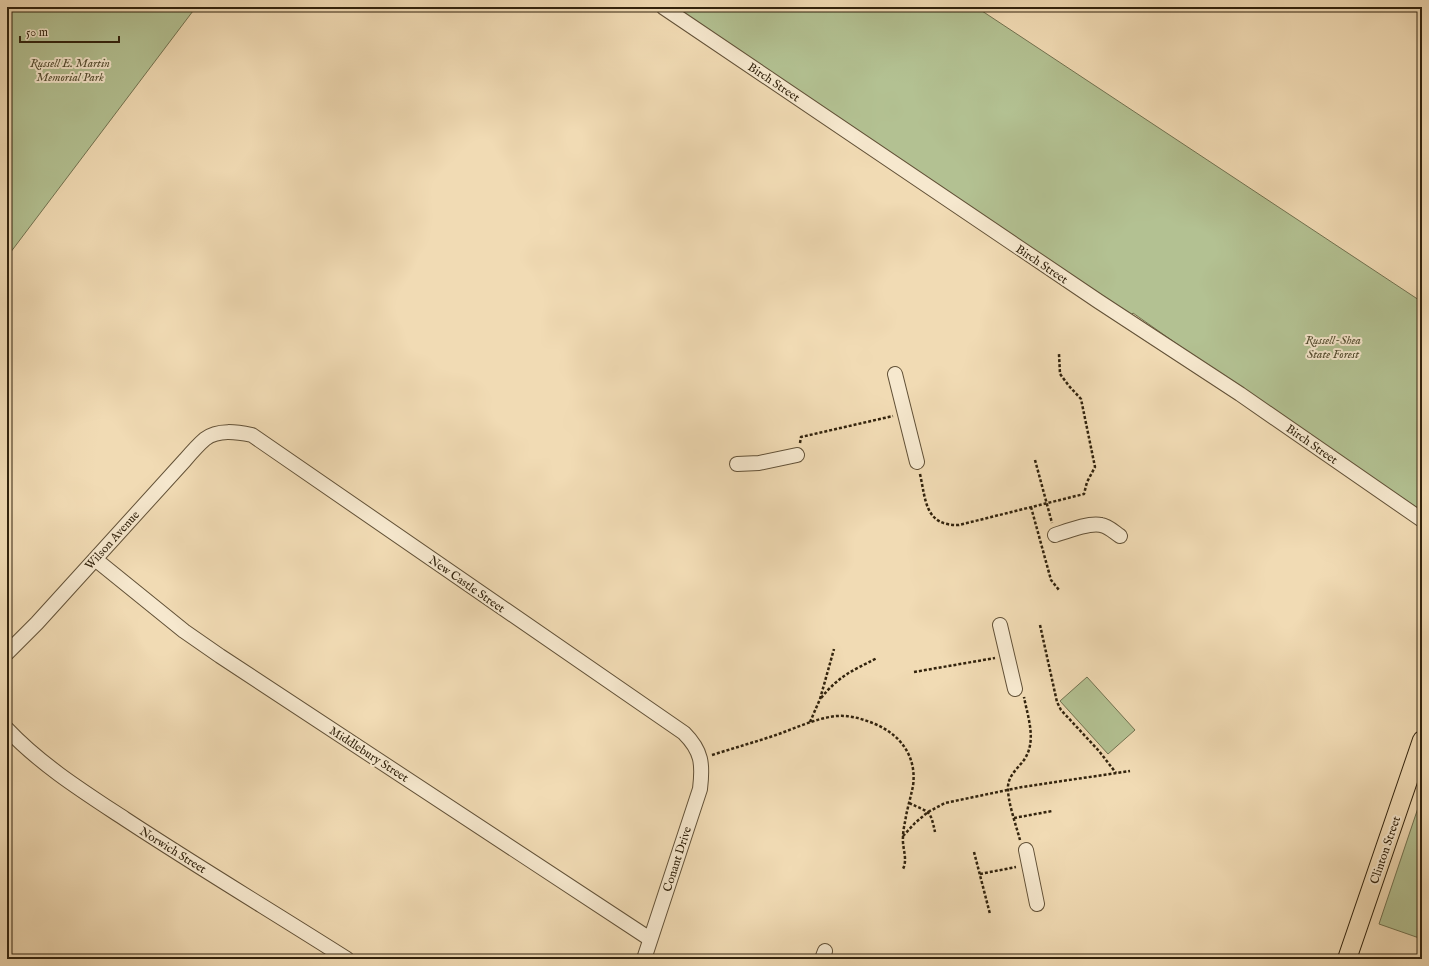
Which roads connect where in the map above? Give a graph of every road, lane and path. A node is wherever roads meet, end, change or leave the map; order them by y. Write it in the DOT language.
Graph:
graph roads {
  1 [pos="663,7"];
  2 [pos="1059,354"];
  3 [pos="895,374"];
  4 [pos="904,413"];
  5 [pos="221,433"];
  6 [pos="797,455"];
  7 [pos="1035,460"];
  8 [pos="917,462"];
  9 [pos="737,464"];
  10 [pos="1047,503"];
  11 [pos="1031,507"];
  12 [pos="1051,518"];
  13 [pos="1422,520"];
  14 [pos="1055,534"];
  15 [pos="1120,536"];
  16 [pos="95,559"];
  17 [pos="1059,590"];
  18 [pos="1000,625"];
  19 [pos="1040,625"];
  20 [pos="834,648"];
  21 [pos="7,653"];
  22 [pos="1007,656"];
  23 [pos="877,658"];
  24 [pos="914,672"];
  25 [pos="1015,689"];
  26 [pos="820,700"];
  27 [pos="810,723"];
  28 [pos="7,730"];
  29 [pos="1422,740"];
  30 [pos="700,758"];
  31 [pos="1130,771"];
  32 [pos="1116,773"];
  33 [pos="1008,790"];
  34 [pos="909,803"];
  35 [pos="1052,811"];
  36 [pos="928,812"];
  37 [pos="1014,818"];
  38 [pos="935,832"];
  39 [pos="903,837"];
  40 [pos="1026,850"];
  41 [pos="974,852"];
  42 [pos="1029,864"];
  43 [pos="903,869"];
  44 [pos="980,874"];
  45 [pos="1037,904"];
  46 [pos="990,914"];
  47 [pos="650,938"];
  48 [pos="347,959"];
  49 [pos="644,959"];
  50 [pos="1347,959"];
  1 -- 13 [label="street, Birch Street"];
  2 -- 10 [label="path"];
  3 -- 4 [label="street"];
  4 -- 6 [label="path"];
  4 -- 8 [label="street"];
  5 -- 16 [label="street, Wilson Avenue"];
  5 -- 30 [label="street, New Castle Street"];
  6 -- 9 [label="street"];
  7 -- 10 [label="path"];
  8 -- 11 [label="path"];
  10 -- 11 [label="path"];
  10 -- 12 [label="path"];
  11 -- 17 [label="path"];
  14 -- 15 [label="street"];
  16 -- 21 [label="street, Wilson Avenue"];
  16 -- 47 [label="street, Middlebury Street"];
  18 -- 22 [label="street"];
  19 -- 32 [label="path"];
  20 -- 26 [label="path"];
  22 -- 24 [label="path"];
  22 -- 25 [label="street"];
  23 -- 26 [label="path"];
  25 -- 33 [label="path"];
  26 -- 27 [label="path"];
  27 -- 30 [label="path"];
  27 -- 34 [label="path"];
  28 -- 48 [label="street, Norwich Street"];
  29 -- 50 [label="main road, Clinton Street"];
  30 -- 47 [label="street, Conant Drive"];
  31 -- 32 [label="path"];
  32 -- 33 [label="path"];
  33 -- 36 [label="path"];
  33 -- 37 [label="path"];
  34 -- 36 [label="path"];
  34 -- 39 [label="path"];
  35 -- 37 [label="path"];
  36 -- 38 [label="path"];
  36 -- 39 [label="path"];
  37 -- 40 [label="path"];
  39 -- 43 [label="path"];
  40 -- 42 [label="street"];
  41 -- 44 [label="path"];
  42 -- 44 [label="path"];
  42 -- 45 [label="street"];
  44 -- 46 [label="path"];
  47 -- 49 [label="street, Conant Drive"];
}
